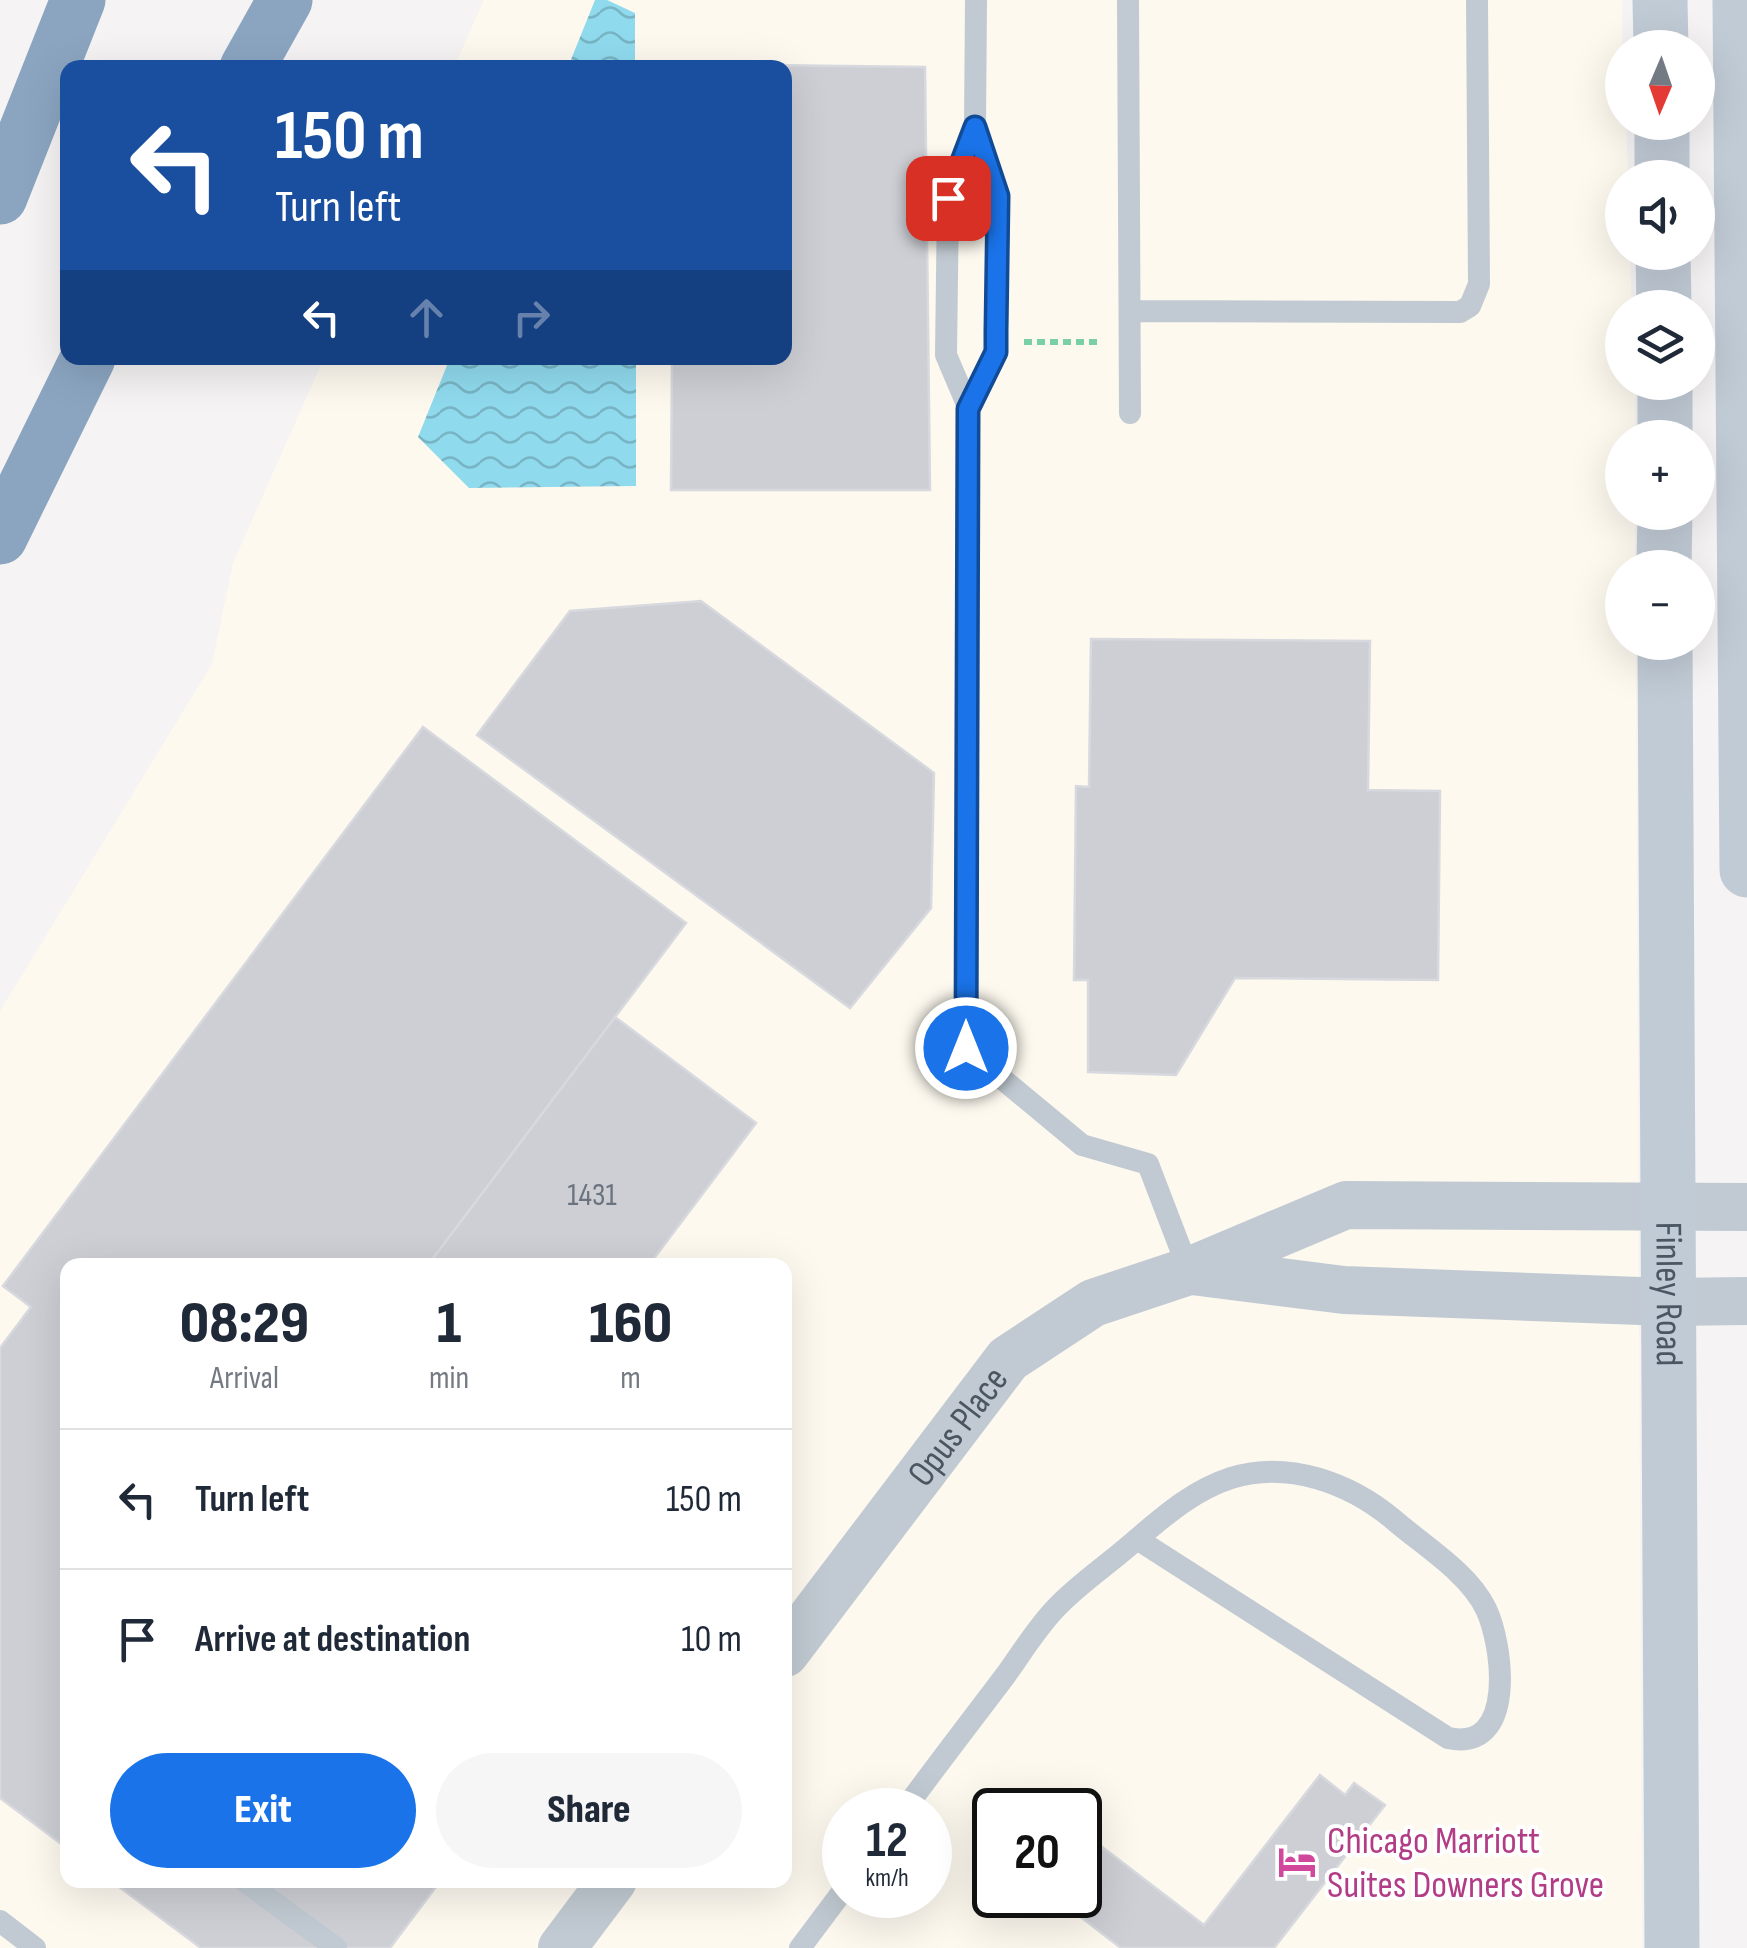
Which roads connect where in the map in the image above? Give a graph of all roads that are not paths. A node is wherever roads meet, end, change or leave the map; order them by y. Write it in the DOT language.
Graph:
graph roads {
  1 [pos="78,0"];
  2 [pos="241,0"];
  3 [pos="285,0"];
  4 [pos="976,0"];
  5 [pos="1128,0"];
  6 [pos="1476,0"];
  7 [pos="1660,0"];
  8 [pos="1740,0"];
  9 [pos="1661,30"];
  10 [pos="216,60"];
  11 [pos="251,60"];
  12 [pos="975,127"];
  13 [pos="0,198"];
  14 [pos="1132,310"];
  15 [pos="85,365"];
  16 [pos="968,409"];
  17 [pos="1130,413"];
  18 [pos="1746,533"];
  19 [pos="0,537"];
  20 [pos="1665,660"];
  21 [pos="1746,701"];
  22 [pos="1747,870"];
  23 [pos="1670,1206"];
  24 [pos="1747,1207"];
  25 [pos="1189,1271"];
  26 [pos="1747,1301"];
  27 [pos="1668,1302"];
  28 [pos="1137,1539"];
  29 [pos="792,1645"];
  30 [pos="921,1788"];
  31 [pos="254,1888"];
  32 [pos="607,1888"];
  33 [pos="822,1918"];
  34 [pos="0,1921"];
  35 [pos="34,1948"];
  36 [pos="336,1948"];
  37 [pos="562,1948"];
  38 [pos="800,1948"];
  39 [pos="1672,1948"];
  1 -- 13 [label="highway"];
  2 -- 10 [label="highway"];
  3 -- 11 [label="highway"];
  4 -- 12 [label="lane"];
  5 -- 14 [label="lane"];
  6 -- 14 [label="lane"];
  7 -- 9 [label="main road"];
  8 -- 18 [label="main road"];
  12 -- 16 [label="lane"];
  12 -- 16 [label="lane"];
  14 -- 17 [label="lane"];
  15 -- 19 [label="highway"];
  16 -- 25 [label="lane"];
  18 -- 21 [label="main road"];
  20 -- 23 [label="main road, Finley Road"];
  21 -- 22 [label="main road"];
  23 -- 24 [label="street, Opus Place"];
  23 -- 25 [label="street, Opus Place"];
  23 -- 27 [label="main road, Finley Road"];
  25 -- 27 [label="street, Opus Place"];
  25 -- 29 [label="street, Opus Place"];
  26 -- 27 [label="street, Opus Place"];
  27 -- 39 [label="main road, Finley Road"];
  28 -- 28 [label="lane"];
  28 -- 30 [label="lane"];
  31 -- 36 [label="lane"];
  32 -- 37 [label="street"];
  33 -- 38 [label="lane"];
  34 -- 35 [label="lane"];
}
